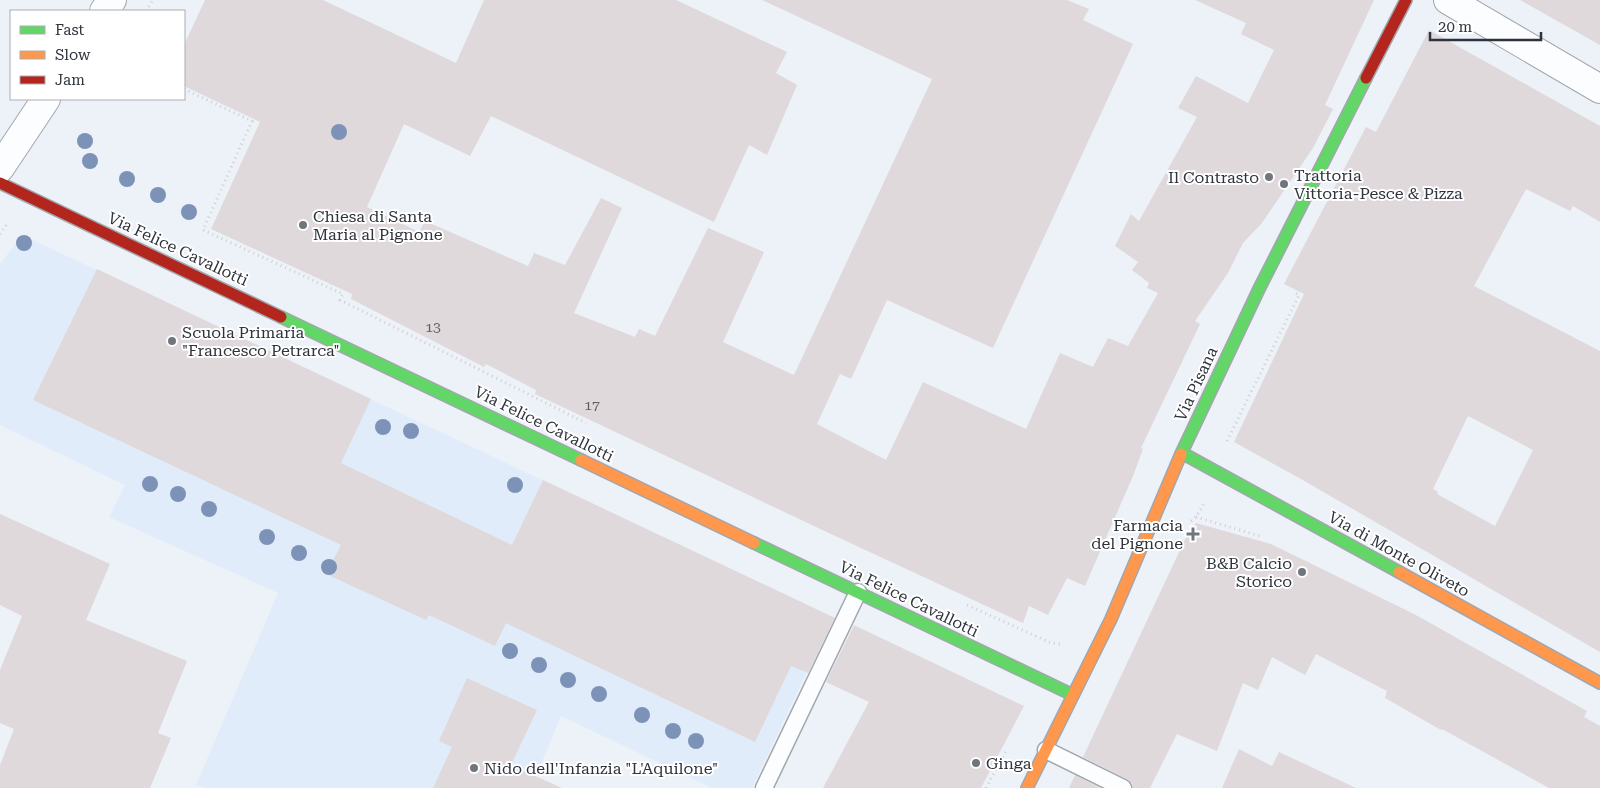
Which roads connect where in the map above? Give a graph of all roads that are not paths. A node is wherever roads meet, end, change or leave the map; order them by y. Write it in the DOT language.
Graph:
graph roads {
  1 [pos="1406,0"];
  2 [pos="1448,0"];
  3 [pos="1600,89"];
  4 [pos="45,100"];
  5 [pos="0,168"];
  6 [pos="0,183"];
  7 [pos="1182,453"];
  8 [pos="858,592"];
  9 [pos="1600,683"];
  10 [pos="1073,695"];
  11 [pos="1046,750"];
  12 [pos="764,788"];
  13 [pos="1026,788"];
  14 [pos="1123,788"];
  1 -- 7 [label="street, Via Pisana"];
  2 -- 3 [label="street"];
  4 -- 5 [label="street"];
  6 -- 8 [label="street, Via Felice Cavallotti"];
  7 -- 9 [label="street, Via di Monte Oliveto"];
  7 -- 10 [label="street, Via Pisana"];
  8 -- 10 [label="street, Via Felice Cavallotti"];
  8 -- 12 [label="lane"];
  10 -- 11 [label="street, Via Pisana"];
  11 -- 13 [label="street, Via Pisana"];
  11 -- 14 [label="lane"];
}
